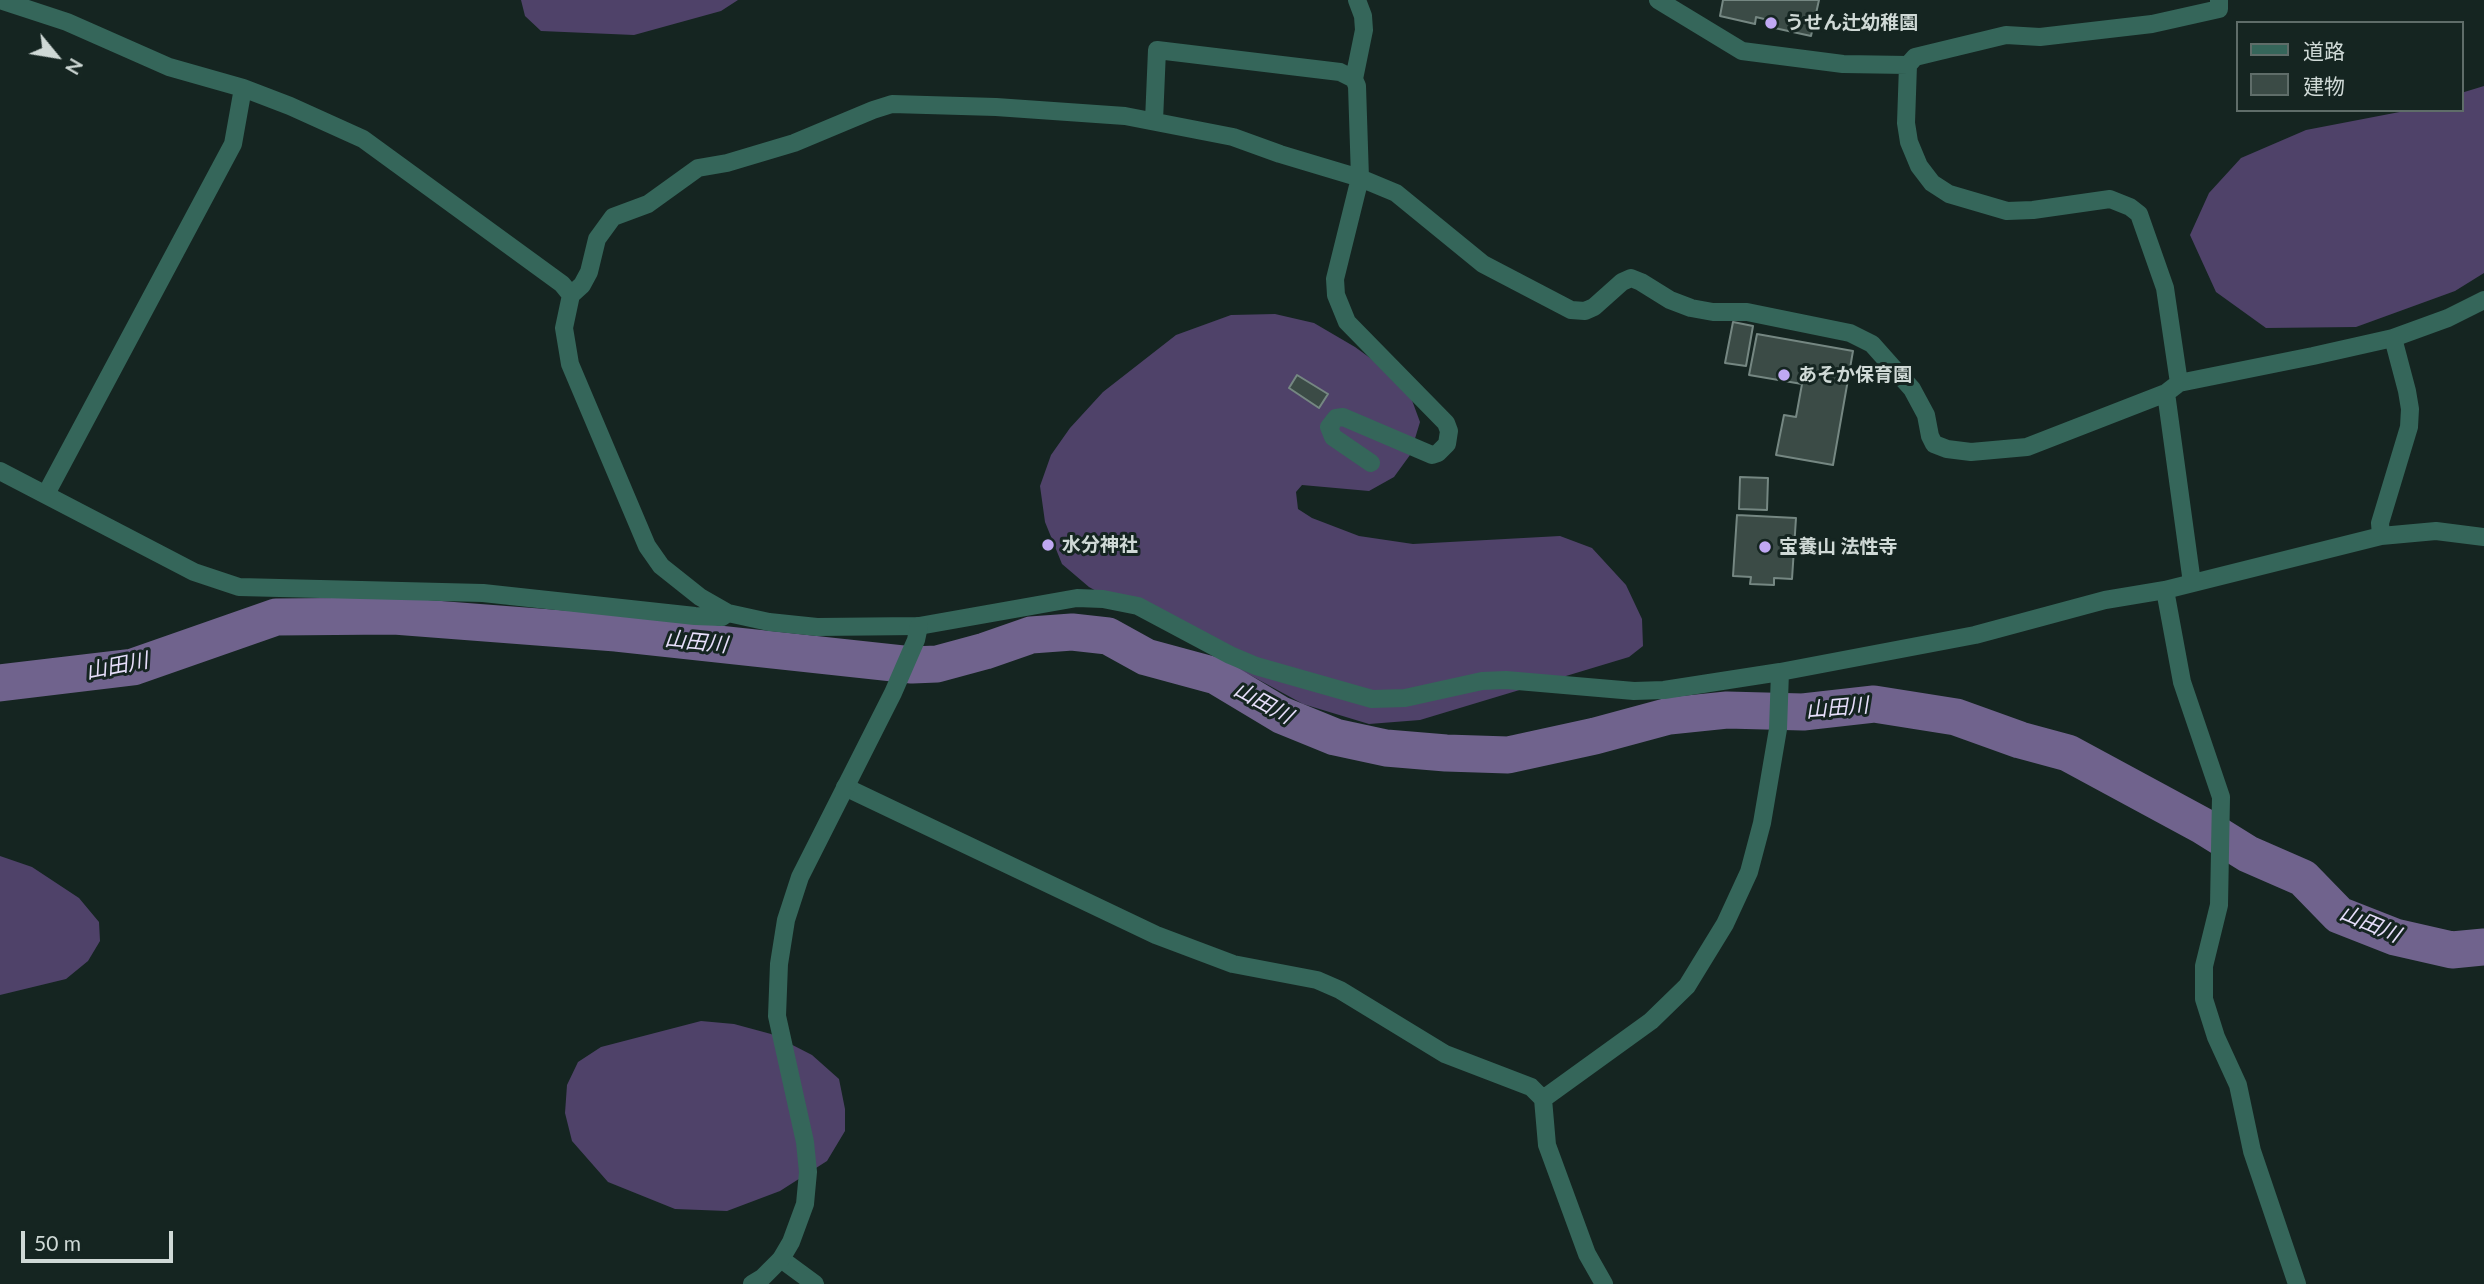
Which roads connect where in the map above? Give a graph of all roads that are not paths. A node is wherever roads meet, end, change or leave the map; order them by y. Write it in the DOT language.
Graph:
graph roads {
  1 [pos="0,0"];
  2 [pos="1357,0"];
  3 [pos="1658,0"];
  4 [pos="2220,0"];
  5 [pos="1908,65"];
  6 [pos="1354,79"];
  7 [pos="243,88"];
  8 [pos="1154,121"];
  9 [pos="1360,178"];
  10 [pos="570,295"];
  11 [pos="2484,300"];
  12 [pos="2393,338"];
  13 [pos="2173,388"];
  14 [pos="1371,463"];
  15 [pos="0,471"];
  16 [pos="46,494"];
  17 [pos="2381,536"];
  18 [pos="2484,537"];
  19 [pos="2192,583"];
  20 [pos="2165,590"];
  21 [pos="728,612"];
  22 [pos="918,633"];
  23 [pos="1780,679"];
  24 [pos="845,787"];
  25 [pos="1543,1099"];
  26 [pos="781,1259"];
  27 [pos="752,1284"];
  28 [pos="815,1284"];
  29 [pos="1604,1284"];
  30 [pos="2297,1284"];
  1 -- 7 [label="street"];
  2 -- 6 [label="street"];
  3 -- 5 [label="street"];
  4 -- 5 [label="street"];
  5 -- 13 [label="street"];
  6 -- 8 [label="street"];
  6 -- 9 [label="street"];
  7 -- 10 [label="street"];
  7 -- 16 [label="street"];
  8 -- 9 [label="street"];
  8 -- 10 [label="street"];
  9 -- 13 [label="street"];
  9 -- 14 [label="street"];
  10 -- 21 [label="street"];
  11 -- 12 [label="street"];
  12 -- 13 [label="street"];
  12 -- 17 [label="street"];
  13 -- 19 [label="street"];
  15 -- 16 [label="street"];
  16 -- 21 [label="street"];
  17 -- 18 [label="street"];
  17 -- 19 [label="street"];
  19 -- 20 [label="street"];
  20 -- 23 [label="street"];
  20 -- 30 [label="street"];
  21 -- 22 [label="street"];
  22 -- 23 [label="street"];
  22 -- 24 [label="street"];
  23 -- 25 [label="street"];
  24 -- 25 [label="street"];
  24 -- 26 [label="street"];
  25 -- 29 [label="street"];
  26 -- 27 [label="street"];
  26 -- 28 [label="street"];
}
